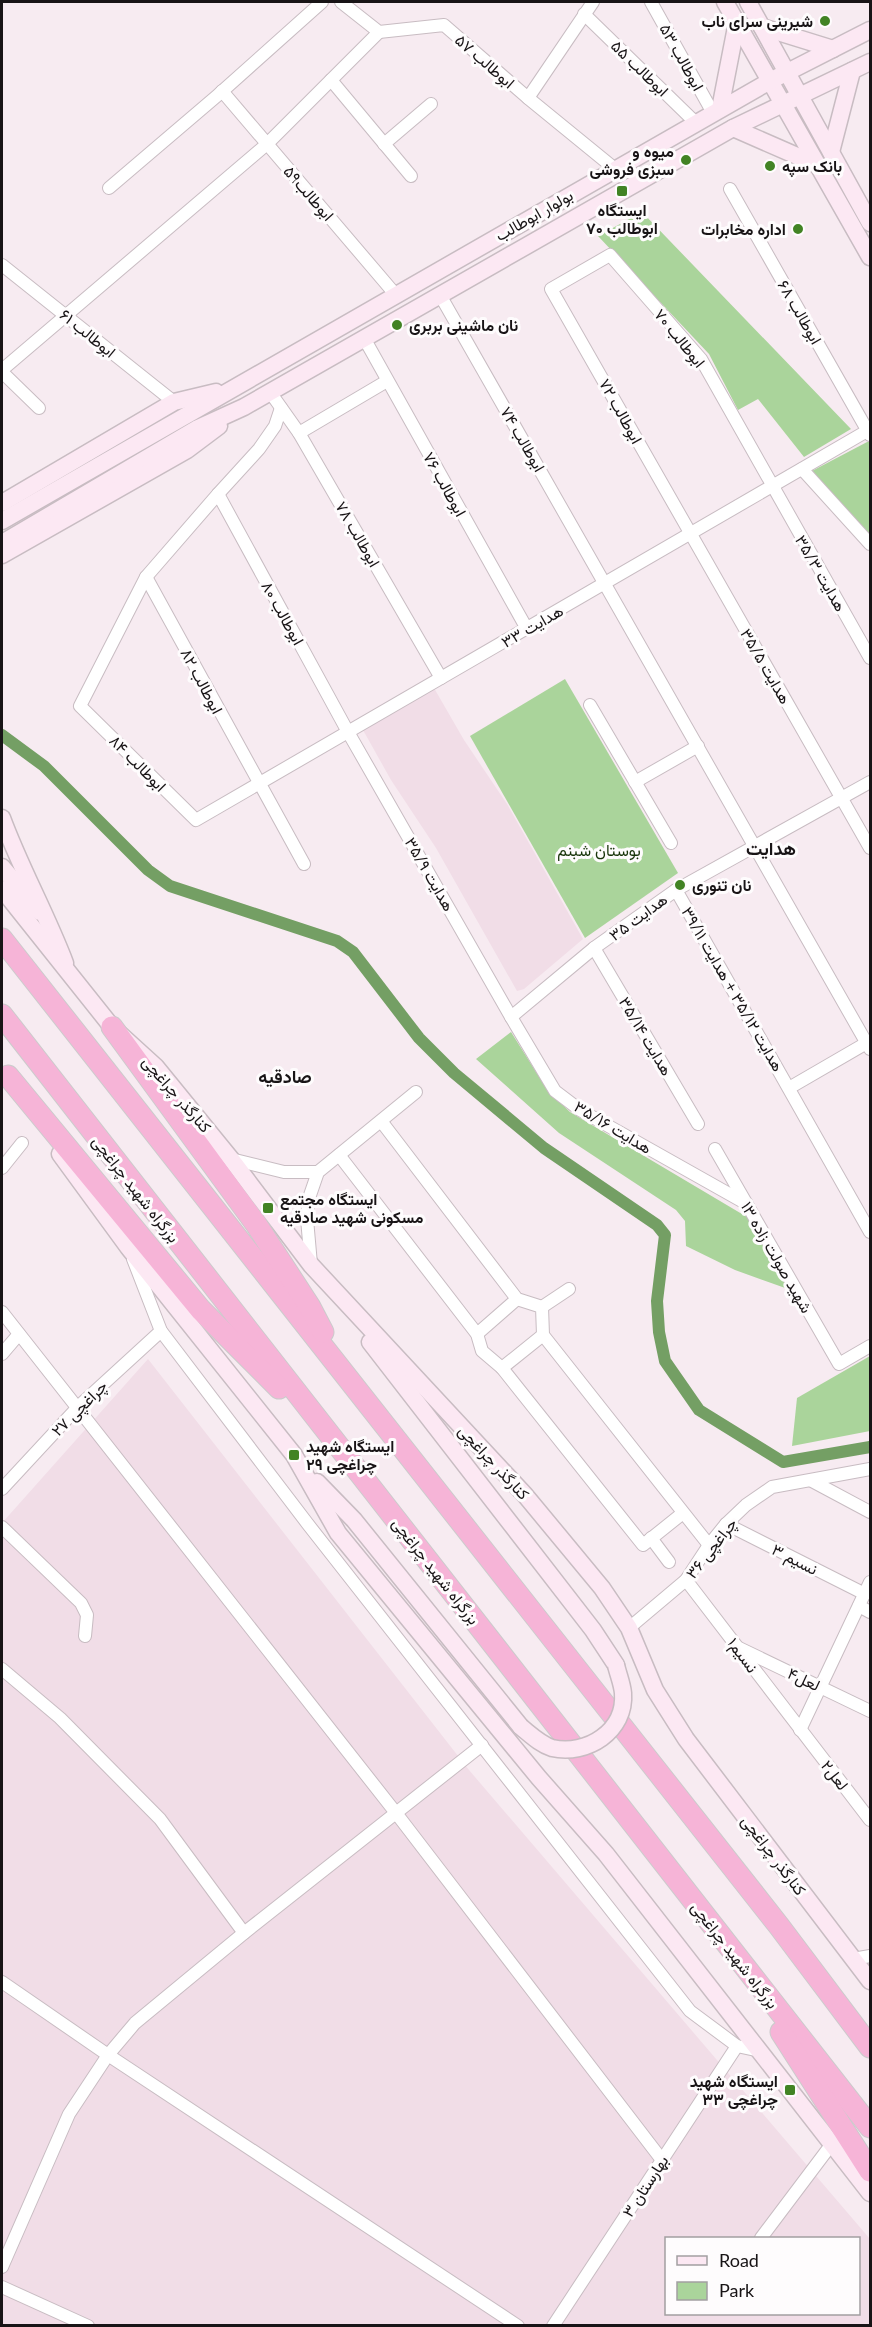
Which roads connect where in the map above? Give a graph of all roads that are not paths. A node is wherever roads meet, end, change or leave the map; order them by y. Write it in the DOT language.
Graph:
graph roads {
  1 [pos="322,2"];
  2 [pos="341,2"];
  3 [pos="593,2"];
  4 [pos="651,2"];
  5 [pos="725,2"];
  6 [pos="748,2"];
  7 [pos="584,14"];
  8 [pos="736,22"];
  9 [pos="762,27"];
  10 [pos="870,30"];
  11 [pos="379,32"];
  12 [pos="833,49"];
  13 [pos="865,66"];
  14 [pos="787,72"];
  15 [pos="331,80"];
  16 [pos="770,81"];
  17 [pos="222,91"];
  18 [pos="800,96"];
  19 [pos="528,98"];
  20 [pos="431,104"];
  21 [pos="784,104"];
  22 [pos="716,111"];
  23 [pos="696,123"];
  24 [pos="733,128"];
  25 [pos="267,144"];
  26 [pos="384,144"];
  27 [pos="831,152"];
  28 [pos="820,166"];
  29 [pos="615,169"];
  30 [pos="411,176"];
  31 [pos="109,188"];
  32 [pos="730,189"];
  33 [pos="560,200"];
  34 [pos="870,223"];
  35 [pos="546,235"];
  36 [pos="870,257"];
  37 [pos="2,265"];
  38 [pos="551,289"];
  39 [pos="395,294"];
  40 [pos="440,295"];
  41 [pos="65,315"];
  42 [pos="364,338"];
  43 [pos="2,371"];
  44 [pos="387,381"];
  45 [pos="231,388"];
  46 [pos="270,392"];
  47 [pos="174,402"];
  48 [pos="244,407"];
  49 [pos="39,408"];
  50 [pos="281,408"];
  51 [pos="299,433"];
  52 [pos="869,433"];
  53 [pos="802,469"];
  54 [pos="772,486"];
  55 [pos="218,494"];
  56 [pos="2,503"];
  57 [pos="2,521"];
  58 [pos="690,534"];
  59 [pos="2,543"];
  60 [pos="870,544"];
  61 [pos="2,555"];
  62 [pos="146,577"];
  63 [pos="606,583"];
  64 [pos="527,629"];
  65 [pos="870,658"];
  66 [pos="441,678"];
  67 [pos="590,705"];
  68 [pos="348,732"];
  69 [pos="698,746"];
  70 [pos="635,782"];
  71 [pos="870,782"];
  72 [pos="258,784"];
  73 [pos="842,798"];
  74 [pos="2,818"];
  75 [pos="196,820"];
  76 [pos="670,843"];
  77 [pos="755,846"];
  78 [pos="870,848"];
  79 [pos="304,864"];
  80 [pos="2,867"];
  81 [pos="2,889"];
  82 [pos="676,890"];
  83 [pos="51,923"];
  84 [pos="2,939"];
  85 [pos="594,948"];
  86 [pos="71,977"];
  87 [pos="2,1015"];
  88 [pos="511,1017"];
  89 [pos="112,1028"];
  90 [pos="869,1044"];
  91 [pos="4,1071"];
  92 [pos="789,1088"];
  93 [pos="416,1092"];
  94 [pos="381,1121"];
  95 [pos="698,1124"];
  96 [pos="22,1143"];
  97 [pos="715,1149"];
  98 [pos="339,1155"];
  99 [pos="231,1159"];
  100 [pos="2,1168"];
  101 [pos="318,1172"];
  102 [pos="747,1204"];
  103 [pos="870,1232"];
  104 [pos="128,1247"];
  105 [pos="311,1265"];
  106 [pos="569,1289"];
  107 [pos="518,1299"];
  108 [pos="542,1307"];
  109 [pos="2,1312"];
  110 [pos="161,1331"];
  111 [pos="19,1334"];
  112 [pos="477,1334"];
  113 [pos="543,1335"];
  114 [pos="870,1346"];
  115 [pos="2,1354"];
  116 [pos="502,1368"];
  117 [pos="351,1382"];
  118 [pos="78,1407"];
  119 [pos="325,1428"];
  120 [pos="302,1467"];
  121 [pos="870,1469"];
  122 [pos="812,1481"];
  123 [pos="2,1489"];
  124 [pos="870,1512"];
  125 [pos="683,1513"];
  126 [pos="726,1524"];
  127 [pos="2,1527"];
  128 [pos="651,1538"];
  129 [pos="709,1545"];
  130 [pos="669,1562"];
  131 [pos="686,1580"];
  132 [pos="870,1582"];
  133 [pos="864,1594"];
  134 [pos="859,1606"];
  135 [pos="870,1612"];
  136 [pos="629,1628"];
  137 [pos="85,1636"];
  138 [pos="737,1648"];
  139 [pos="2,1669"];
  140 [pos="820,1687"];
  141 [pos="870,1711"];
  142 [pos="800,1730"];
  143 [pos="482,1745"];
  144 [pos="849,1793"];
  145 [pos="870,1803"];
  146 [pos="396,1813"];
  147 [pos="870,1820"];
  148 [pos="779,1926"];
  149 [pos="244,1933"];
  150 [pos="870,1956"];
  151 [pos="853,1959"];
  152 [pos="744,1966"];
  153 [pos="870,1981"];
  154 [pos="2,1982"];
  155 [pos="870,2026"];
  156 [pos="737,2046"];
  157 [pos="870,2047"];
  158 [pos="760,2051"];
  159 [pos="108,2055"];
  160 [pos="870,2127"];
  161 [pos="831,2145"];
  162 [pos="662,2160"];
  163 [pos="870,2171"];
  164 [pos="870,2193"];
  165 [pos="762,2237"];
  166 [pos="2,2267"];
  167 [pos="2,2287"];
  168 [pos="88,2325"];
  169 [pos="518,2325"];
  170 [pos="552,2325"];
  1 -- 17 [label="street"];
  2 -- 11 [label="street"];
  3 -- 7 [label="street"];
  4 -- 22 [label="street, ابوطالب ۵۳"];
  5 -- 8 [label="main road"];
  6 -- 9 [label="main road"];
  7 -- 19 [label="street"];
  7 -- 23 [label="street, ابوطالب ۵۵"];
  8 -- 16 [label="main road"];
  8 -- 22 [label="main road"];
  9 -- 12 [label="main road"];
  9 -- 14 [label="main road"];
  10 -- 12 [label="main road, بولوار ابوطالب"];
  11 -- 15 [label="street"];
  11 -- 19 [label="street, ابوطالب ۵۷"];
  12 -- 14 [label="main road, بولوار ابوطالب"];
  13 -- 18 [label="main road, بولوار ابوطالب"];
  13 -- 27 [label="main road"];
  14 -- 16 [label="main road, بولوار ابوطالب"];
  14 -- 18 [label="main road"];
  15 -- 25 [label="street"];
  15 -- 26 [label="street"];
  16 -- 21 [label="main road"];
  16 -- 22 [label="main road, بولوار ابوطالب"];
  17 -- 25 [label="street, ابوطالب۵۹"];
  17 -- 31 [label="street"];
  18 -- 21 [label="main road, بولوار ابوطالب"];
  18 -- 27 [label="main road"];
  19 -- 29 [label="street, ابوطالب ۵۷"];
  20 -- 26 [label="street"];
  21 -- 24 [label="main road, بولوار ابوطالب"];
  21 -- 28 [label="main road"];
  22 -- 23 [label="main road, بولوار ابوطالب"];
  23 -- 29 [label="main road, بولوار ابوطالب"];
  24 -- 28 [label="main road"];
  24 -- 35 [label="main road, بولوار ابوطالب"];
  25 -- 39 [label="street, ابوطالب۵۹"];
  25 -- 41 [label="street"];
  26 -- 30 [label="street"];
  27 -- 34 [label="main road"];
  28 -- 36 [label="main road"];
  29 -- 33 [label="main road, بولوار ابوطالب"];
  32 -- 52 [label="street, ابوطالب ۶۸"];
  33 -- 35 [label="main road"];
  33 -- 39 [label="main road, بولوار ابوطالب"];
  35 -- 40 [label="main road, بولوار ابوطالب"];
  37 -- 41 [label="street, ابوطالب ۶۱"];
  38 -- 54 [label="street, ابوطالب ۷۰"];
  38 -- 58 [label="street, ابوطالب ۷۲"];
  39 -- 45 [label="main road, بولوار ابوطالب"];
  40 -- 42 [label="main road, بولوار ابوطالب"];
  40 -- 63 [label="street, ابوطالب ۷۴"];
  41 -- 43 [label="street"];
  41 -- 47 [label="street, ابوطالب ۶۱"];
  42 -- 44 [label="street, ابوطالب ۷۶"];
  42 -- 46 [label="main road, بولوار ابوطالب"];
  43 -- 49 [label="street"];
  44 -- 51 [label="street"];
  44 -- 64 [label="street, ابوطالب ۷۶"];
  45 -- 47 [label="main road"];
  45 -- 57 [label="main road, بولوار ابوطالب"];
  46 -- 48 [label="main road, بولوار ابوطالب"];
  46 -- 50 [label="street, ابوطالب ۷۸"];
  47 -- 56 [label="main road"];
  48 -- 59 [label="main road"];
  48 -- 61 [label="main road"];
  50 -- 51 [label="street, ابوطالب ۷۸"];
  50 -- 55 [label="street"];
  51 -- 66 [label="street, ابوطالب ۷۸"];
  52 -- 53 [label="street, هدایت ۳۳"];
  53 -- 54 [label="street, هدایت ۳۳"];
  53 -- 60 [label="street"];
  54 -- 58 [label="street, هدایت ۳۳"];
  54 -- 65 [label="street, هدایت ۳۵/۳"];
  55 -- 62 [label="street"];
  55 -- 68 [label="street, ابوطالب ۸۰"];
  58 -- 63 [label="street, هدایت ۳۳"];
  58 -- 73 [label="street, هدایت ۳۵/۵"];
  62 -- 72 [label="street, ابوطالب ۸۲"];
  62 -- 75 [label="street, ابوطالب ۸۴"];
  63 -- 64 [label="street, هدایت ۳۳"];
  63 -- 69 [label="street, ابوطالب ۷۴"];
  64 -- 66 [label="street, هدایت ۳۳"];
  66 -- 68 [label="street, هدایت ۳۳"];
  67 -- 70 [label="street"];
  68 -- 72 [label="street, هدایت ۳۳"];
  68 -- 88 [label="street, هدایت ۳۵/۹"];
  69 -- 70 [label="street"];
  69 -- 77 [label="street, ابوطالب ۷۴"];
  70 -- 76 [label="street"];
  71 -- 73 [label="street, هدایت ۳۵"];
  72 -- 75 [label="street, هدایت ۳۳"];
  72 -- 79 [label="street, ابوطالب ۸۲"];
  73 -- 77 [label="street, هدایت ۳۵"];
  73 -- 78 [label="street, هدایت ۳۵/۵"];
  74 -- 83 [label="main road"];
  77 -- 82 [label="street, هدایت ۳۵"];
  77 -- 90 [label="street, ابوطالب ۷۴"];
  80 -- 83 [label="main road"];
  81 -- 86 [label="main road, کنارگذر چراغچی"];
  82 -- 85 [label="street, هدایت ۳۵"];
  82 -- 92 [label="street, هدایت ۳۵/۱۲ + هدایت ۳۹/۱۱"];
  83 -- 86 [label="main road"];
  84 -- 117 [label="highway"];
  85 -- 88 [label="street, هدایت ۳۵"];
  85 -- 95 [label="street, هدایت ۳۵/۱۴"];
  86 -- 89 [label="main road, کنارگذر چراغچی"];
  87 -- 119 [label="highway, بزرگراه شهید چراغچی"];
  88 -- 102 [label="street, هدایت ۳۵/۱۶"];
  89 -- 99 [label="main road, کنارگذر چراغچی"];
  89 -- 117 [label="highway"];
  90 -- 92 [label="street"];
  91 -- 104 [label="main road"];
  91 -- 119 [label="highway"];
  92 -- 103 [label="street, هدایت ۳۵/۱۲ + هدایت ۳۹/۱۱"];
  93 -- 94 [label="street"];
  94 -- 98 [label="street"];
  94 -- 107 [label="street"];
  96 -- 100 [label="street"];
  97 -- 102 [label="street, شهید صولت زاده ۱۳"];
  98 -- 101 [label="street"];
  98 -- 112 [label="street"];
  99 -- 101 [label="street"];
  99 -- 105 [label="main road, کنارگذر چراغچی"];
  101 -- 105 [label="street"];
  102 -- 114 [label="street, شهید صولت زاده ۱۳"];
  104 -- 110 [label="street"];
  104 -- 120 [label="main road"];
  105 -- 120 [label="main road, bridge"];
  105 -- 136 [label="main road, کنارگذر چراغچی"];
  106 -- 108 [label="street"];
  107 -- 108 [label="street"];
  107 -- 112 [label="street"];
  108 -- 113 [label="street"];
  109 -- 111 [label="street"];
  110 -- 118 [label="street, چراغچی ۲۷"];
  110 -- 143 [label="street"];
  111 -- 115 [label="street"];
  111 -- 118 [label="street"];
  112 -- 116 [label="street"];
  113 -- 116 [label="street"];
  113 -- 125 [label="street"];
  116 -- 128 [label="street"];
  117 -- 148 [label="highway"];
  118 -- 123 [label="street, چراغچی ۲۷"];
  118 -- 146 [label="street"];
  119 -- 152 [label="highway, بزرگراه شهید چراغچی"];
  120 -- 158 [label="main road"];
  121 -- 122 [label="street, چراغچی ۳۶"];
  122 -- 124 [label="street"];
  122 -- 126 [label="street, چراغچی ۳۶"];
  125 -- 128 [label="street"];
  125 -- 129 [label="street"];
  126 -- 129 [label="street, چراغچی ۳۶"];
  126 -- 133 [label="street, نسیم ۳"];
  127 -- 137 [label="street"];
  128 -- 130 [label="street"];
  129 -- 131 [label="street, چراغچی ۳۶"];
  131 -- 136 [label="street, چراغچی ۳۶"];
  131 -- 138 [label="street, نسیم۱"];
  132 -- 133 [label="street"];
  133 -- 134 [label="street"];
  134 -- 135 [label="street"];
  134 -- 140 [label="street"];
  136 -- 151 [label="main road, کنارگذر چراغچی"];
  138 -- 140 [label="street, لعل۴"];
  138 -- 142 [label="street, نسیم۱"];
  139 -- 149 [label="street"];
  140 -- 141 [label="street, لعل۴"];
  140 -- 142 [label="street"];
  142 -- 144 [label="street, لعل۲"];
  143 -- 146 [label="street"];
  143 -- 156 [label="street"];
  144 -- 145 [label="street"];
  144 -- 147 [label="street, لعل۲"];
  146 -- 149 [label="street"];
  146 -- 162 [label="street"];
  148 -- 155 [label="highway"];
  148 -- 157 [label="highway"];
  149 -- 159 [label="street"];
  150 -- 151 [label="street"];
  151 -- 153 [label="main road, کنارگذر چراغچی"];
  152 -- 160 [label="highway, بزرگراه شهید چراغچی"];
  152 -- 163 [label="highway"];
  154 -- 159 [label="street"];
  156 -- 158 [label="street"];
  156 -- 162 [label="street, بهارستان ۳"];
  158 -- 161 [label="main road"];
  159 -- 166 [label="street"];
  159 -- 169 [label="street"];
  161 -- 164 [label="main road"];
  161 -- 165 [label="street"];
  162 -- 170 [label="street, بهارستان ۳"];
  167 -- 168 [label="street"];
}
